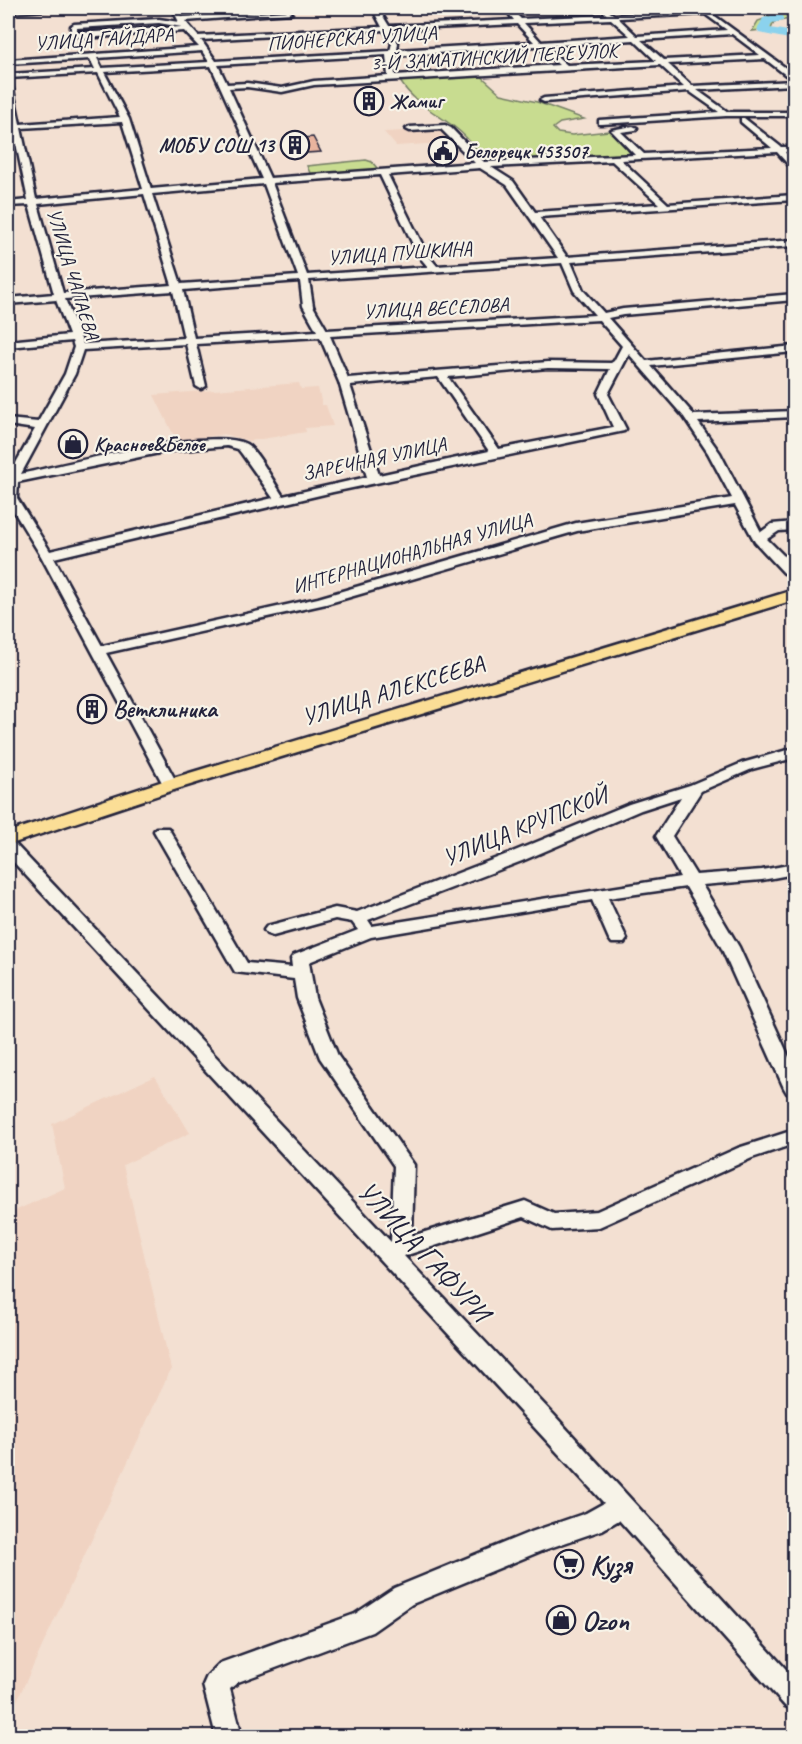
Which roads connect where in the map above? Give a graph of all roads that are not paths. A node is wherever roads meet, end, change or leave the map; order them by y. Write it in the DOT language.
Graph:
graph roads {
  1 [pos="71,8"];
  2 [pos="175,8"];
  3 [pos="375,8"];
  4 [pos="507,8"];
  5 [pos="602,8"];
  6 [pos="703,10"];
  7 [pos="8,11"];
  8 [pos="612,16"];
  9 [pos="292,19"];
  10 [pos="520,21"];
  11 [pos="184,24"];
  12 [pos="386,28"];
  13 [pos="734,32"];
  14 [pos="196,38"];
  15 [pos="635,38"];
  16 [pos="304,40"];
  17 [pos="539,44"];
  18 [pos="310,48"];
  19 [pos="203,49"];
  20 [pos="393,52"];
  21 [pos="316,56"];
  22 [pos="93,57"];
  23 [pos="767,57"];
  24 [pos="8,62"];
  25 [pos="663,62"];
  26 [pos="790,62"];
  27 [pos="775,63"];
  28 [pos="214,64"];
  29 [pos="566,68"];
  30 [pos="101,71"];
  31 [pos="8,76"];
  32 [pos="795,77"];
  33 [pos="392,78"];
  34 [pos="795,83"];
  35 [pos="8,85"];
  36 [pos="224,86"];
  37 [pos="691,89"];
  38 [pos="544,100"];
  39 [pos="726,114"];
  40 [pos="795,114"];
  41 [pos="125,119"];
  42 [pos="744,120"];
  43 [pos="602,122"];
  44 [pos="674,125"];
  45 [pos="12,127"];
  46 [pos="410,129"];
  47 [pos="795,149"];
  48 [pos="779,150"];
  49 [pos="642,158"];
  50 [pos="615,159"];
  51 [pos="482,165"];
  52 [pos="795,169"];
  53 [pos="383,172"];
  54 [pos="267,181"];
  55 [pos="148,191"];
  56 [pos="795,198"];
  57 [pos="31,202"];
  58 [pos="8,204"];
  59 [pos="666,206"];
  60 [pos="532,215"];
  61 [pos="795,243"];
  62 [pos="565,261"];
  63 [pos="435,269"];
  64 [pos="303,278"];
  65 [pos="177,287"];
  66 [pos="57,297"];
  67 [pos="795,297"];
  68 [pos="8,301"];
  69 [pos="599,315"];
  70 [pos="323,332"];
  71 [pos="190,340"];
  72 [pos="77,343"];
  73 [pos="8,344"];
  74 [pos="627,346"];
  75 [pos="795,349"];
  76 [pos="620,363"];
  77 [pos="644,364"];
  78 [pos="441,375"];
  79 [pos="344,382"];
  80 [pos="201,387"];
  81 [pos="795,414"];
  82 [pos="690,419"];
  83 [pos="8,422"];
  84 [pos="42,426"];
  85 [pos="495,452"];
  86 [pos="374,479"];
  87 [pos="10,490"];
  88 [pos="279,499"];
  89 [pos="738,501"];
  90 [pos="795,526"];
  91 [pos="759,538"];
  92 [pos="47,556"];
  93 [pos="795,570"];
  94 [pos="795,595"];
  95 [pos="98,651"];
  96 [pos="795,753"];
  97 [pos="170,785"];
  98 [pos="695,788"];
  99 [pos="162,831"];
  100 [pos="8,839"];
  101 [pos="8,847"];
  102 [pos="795,869"];
  103 [pos="691,881"];
  104 [pos="598,894"];
  105 [pos="363,925"];
  106 [pos="273,930"];
  107 [pos="618,939"];
  108 [pos="301,974"];
  109 [pos="795,1088"];
  110 [pos="795,1137"];
  111 [pos="394,1252"];
  112 [pos="622,1506"];
  113 [pos="795,1697"];
  114 [pos="229,1737"];
  1 -- 7 [label="street"];
  2 -- 11 [label="street"];
  3 -- 12 [label="street"];
  4 -- 10 [label="street"];
  5 -- 8 [label="street"];
  6 -- 8 [label="street"];
  6 -- 13 [label="street"];
  8 -- 10 [label="street"];
  8 -- 15 [label="street"];
  9 -- 11 [label="street"];
  9 -- 12 [label="street"];
  9 -- 14 [label="street"];
  9 -- 16 [label="street"];
  10 -- 12 [label="street"];
  10 -- 17 [label="street"];
  11 -- 11 [label="street"];
  11 -- 14 [label="street"];
  12 -- 20 [label="street"];
  13 -- 15 [label="street, ПИОНЕРСКАЯ УЛИЦА"];
  13 -- 23 [label="street"];
  14 -- 19 [label="street"];
  15 -- 17 [label="street, ПИОНЕРСКАЯ УЛИЦА"];
  15 -- 25 [label="street"];
  17 -- 20 [label="street, ПИОНЕРСКАЯ УЛИЦА"];
  17 -- 29 [label="street"];
  18 -- 21 [label="street"];
  19 -- 22 [label="street, УЛИЦА ГАЙДАРА"];
  19 -- 28 [label="street"];
  20 -- 21 [label="street, ПИОНЕРСКАЯ УЛИЦА"];
  20 -- 33 [label="street"];
  21 -- 28 [label="street, ПИОНЕРСКАЯ УЛИЦА"];
  22 -- 24 [label="street, УЛИЦА ГАЙДАРА"];
  22 -- 30 [label="street"];
  23 -- 25 [label="street, 3-Й ЗАМАТИНСКИЙ ПЕРЕУЛОК"];
  23 -- 27 [label="street"];
  25 -- 29 [label="street, 3-Й ЗАМАТИНСКИЙ ПЕРЕУЛОК"];
  25 -- 37 [label="street"];
  26 -- 27 [label="street"];
  27 -- 32 [label="street"];
  28 -- 30 [label="street, ПИОНЕРСКАЯ УЛИЦА"];
  28 -- 36 [label="street"];
  29 -- 33 [label="street, 3-Й ЗАМАТИНСКИЙ ПЕРЕУЛОК"];
  30 -- 31 [label="street, ПИОНЕРСКАЯ УЛИЦА"];
  30 -- 41 [label="street"];
  33 -- 36 [label="street, 3-Й ЗАМАТИНСКИЙ ПЕРЕУЛОК"];
  34 -- 37 [label="street"];
  35 -- 45 [label="street, УЛИЦА ЧАПАЕВА"];
  36 -- 54 [label="street"];
  37 -- 38 [label="street"];
  37 -- 39 [label="street"];
  39 -- 40 [label="street"];
  39 -- 43 [label="street"];
  41 -- 45 [label="street"];
  41 -- 55 [label="street"];
  42 -- 48 [label="street"];
  44 -- 49 [label="street"];
  45 -- 57 [label="street, УЛИЦА ЧАПАЕВА"];
  46 -- 51 [label="street"];
  47 -- 48 [label="street"];
  48 -- 49 [label="street"];
  48 -- 52 [label="street"];
  49 -- 50 [label="street"];
  50 -- 51 [label="street"];
  50 -- 59 [label="street"];
  51 -- 53 [label="street"];
  51 -- 60 [label="street"];
  53 -- 54 [label="street"];
  53 -- 63 [label="street"];
  54 -- 55 [label="street"];
  54 -- 64 [label="street"];
  55 -- 57 [label="street"];
  55 -- 65 [label="street"];
  56 -- 59 [label="street"];
  57 -- 58 [label="street"];
  57 -- 66 [label="street, УЛИЦА ЧАПАЕВА"];
  59 -- 60 [label="street"];
  60 -- 62 [label="street"];
  61 -- 62 [label="street, УЛИЦА ПУШКИНА"];
  62 -- 63 [label="street, УЛИЦА ПУШКИНА"];
  62 -- 69 [label="street"];
  63 -- 64 [label="street, УЛИЦА ПУШКИНА"];
  64 -- 65 [label="street, УЛИЦА ПУШКИНА"];
  64 -- 70 [label="street"];
  65 -- 66 [label="street, УЛИЦА ПУШКИНА"];
  65 -- 71 [label="street"];
  66 -- 68 [label="street, УЛИЦА ПУШКИНА"];
  66 -- 72 [label="street, УЛИЦА ЧАПАЕВА"];
  67 -- 69 [label="street, УЛИЦА ВЕСЕЛОВА"];
  69 -- 70 [label="street, УЛИЦА ВЕСЕЛОВА"];
  69 -- 74 [label="street"];
  70 -- 71 [label="street, УЛИЦА ВЕСЕЛОВА"];
  70 -- 79 [label="street"];
  71 -- 72 [label="street, УЛИЦА ВЕСЕЛОВА"];
  71 -- 80 [label="street"];
  72 -- 73 [label="street, УЛИЦА ВЕСЕЛОВА"];
  72 -- 84 [label="street, УЛИЦА ЧАПАЕВА"];
  74 -- 76 [label="street, ЗАРЕЧНАЯ УЛИЦА"];
  74 -- 77 [label="street"];
  75 -- 77 [label="street"];
  76 -- 78 [label="street"];
  76 -- 85 [label="street, ЗАРЕЧНАЯ УЛИЦА"];
  77 -- 82 [label="street"];
  78 -- 79 [label="street"];
  78 -- 85 [label="street"];
  79 -- 86 [label="street"];
  81 -- 82 [label="street"];
  82 -- 89 [label="street"];
  83 -- 84 [label="street"];
  84 -- 87 [label="street, УЛИЦА ЧАПАЕВА"];
  85 -- 86 [label="street, ЗАРЕЧНАЯ УЛИЦА"];
  86 -- 88 [label="street, ЗАРЕЧНАЯ УЛИЦА"];
  87 -- 88 [label="street"];
  87 -- 92 [label="street"];
  88 -- 92 [label="street, ЗАРЕЧНАЯ УЛИЦА"];
  89 -- 91 [label="street"];
  89 -- 95 [label="street, ИНТЕРНАЦИОНАЛЬНАЯ УЛИЦА"];
  90 -- 91 [label="street"];
  91 -- 93 [label="street"];
  92 -- 95 [label="street"];
  94 -- 97 [label="main road, УЛИЦА АЛЕКСЕЕВА"];
  95 -- 97 [label="street"];
  96 -- 98 [label="street, УЛИЦА КРУПСКОЙ"];
  97 -- 100 [label="main road, УЛИЦА АЛЕКСЕЕВА"];
  98 -- 103 [label="street"];
  98 -- 105 [label="street, УЛИЦА КРУПСКОЙ"];
  99 -- 108 [label="street"];
  101 -- 111 [label="street, УЛИЦА ГАФУРИ"];
  102 -- 103 [label="street"];
  103 -- 104 [label="street"];
  103 -- 109 [label="street"];
  104 -- 105 [label="street"];
  104 -- 107 [label="street"];
  105 -- 106 [label="street, УЛИЦА КРУПСКОЙ"];
  105 -- 108 [label="street"];
  108 -- 111 [label="street"];
  110 -- 111 [label="street"];
  111 -- 112 [label="street, УЛИЦА ГАФУРИ"];
  112 -- 113 [label="street, УЛИЦА ГАФУРИ"];
  112 -- 114 [label="street"];
}
